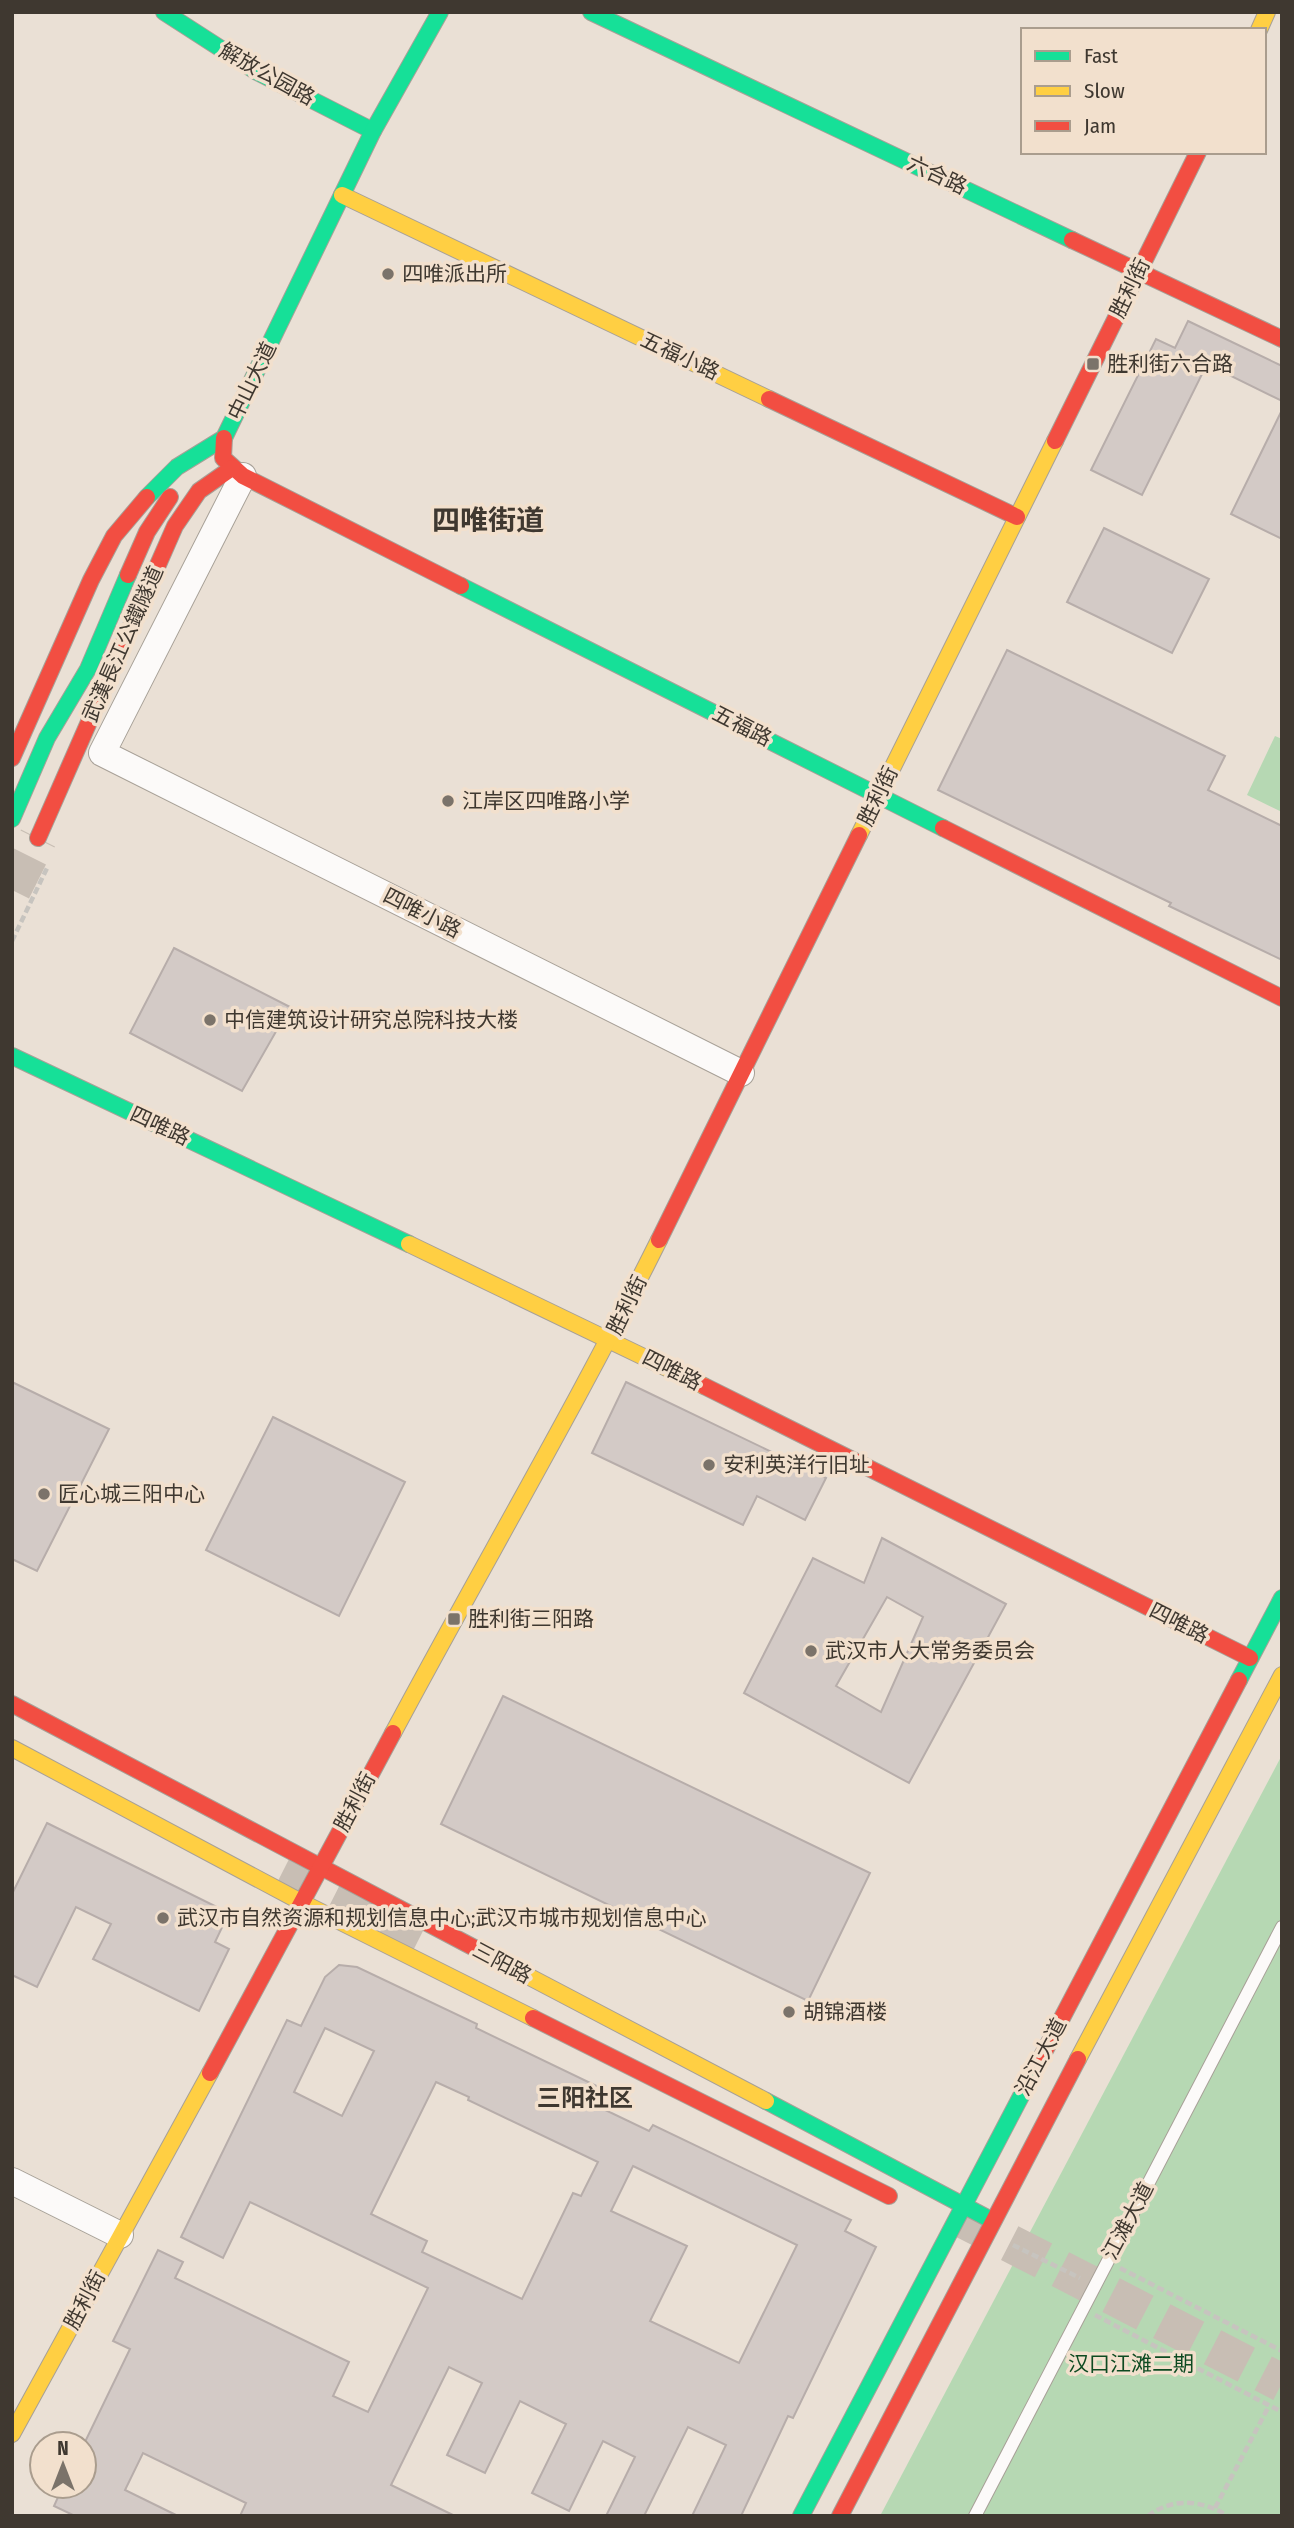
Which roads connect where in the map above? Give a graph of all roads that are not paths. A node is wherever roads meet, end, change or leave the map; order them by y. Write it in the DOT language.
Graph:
graph roads {
  1 [pos="164,12"];
  2 [pos="440,12"];
  3 [pos="591,12"];
  4 [pos="1267,12"];
  5 [pos="1260,28"];
  6 [pos="373,131"];
  7 [pos="1197,154"];
  8 [pos="342,195"];
  9 [pos="1139,271"];
  10 [pos="1282,339"];
  11 [pos="224,438"];
  12 [pos="233,467"];
  13 [pos="1017,517"];
  14 [pos="12,758"];
  15 [pos="878,794"];
  16 [pos="12,819"];
  17 [pos="38,838"];
  18 [pos="1282,998"];
  19 [pos="12,1056"];
  20 [pos="741,1073"];
  21 [pos="610,1339"];
  22 [pos="1282,1598"];
  23 [pos="1250,1658"];
  24 [pos="1282,1675"];
  25 [pos="12,1704"];
  26 [pos="12,1748"];
  27 [pos="320,1867"];
  28 [pos="303,1903"];
  29 [pos="1282,1927"];
  30 [pos="12,2181"];
  31 [pos="906,2204"];
  32 [pos="963,2205"];
  33 [pos="993,2221"];
  34 [pos="962,2232"];
  35 [pos="120,2235"];
  36 [pos="12,2434"];
  37 [pos="801,2516"];
  38 [pos="840,2516"];
  39 [pos="975,2516"];
  1 -- 6 [label="street, 解放公园路"];
  2 -- 6 [label="street, 中山大道"];
  3 -- 9 [label="street, 六合路"];
  4 -- 5 [label="street"];
  6 -- 8 [label="street, 中山大道"];
  7 -- 9 [label="street, 胜利街"];
  8 -- 11 [label="street, 中山大道"];
  8 -- 13 [label="street, 五福小路"];
  9 -- 10 [label="street, 六合路"];
  9 -- 13 [label="street, 胜利街"];
  11 -- 12 [label="street"];
  11 -- 14 [label="street, 中山大道"];
  12 -- 15 [label="street, 五福路"];
  12 -- 16 [label="street"];
  12 -- 17 [label="street, 武漢長江公鐵隧道"];
  12 -- 20 [label="street, 四唯小路"];
  13 -- 15 [label="street, 胜利街"];
  15 -- 18 [label="street, 五福路"];
  15 -- 20 [label="street, 胜利街"];
  19 -- 21 [label="street, 四唯路"];
  20 -- 21 [label="street, 胜利街"];
  21 -- 23 [label="street, 四唯路"];
  21 -- 27 [label="street, 胜利街"];
  22 -- 23 [label="street, 沿江大道"];
  23 -- 32 [label="street, 沿江大道"];
  24 -- 33 [label="street, 沿江大道"];
  25 -- 27 [label="street, 三阳路"];
  26 -- 28 [label="street, 三阳路"];
  27 -- 28 [label="street, 胜利街"];
  27 -- 32 [label="street, 三阳路"];
  28 -- 31 [label="street, 三阳路"];
  28 -- 35 [label="street, 胜利街"];
  29 -- 39 [label="lane, 江滩大道"];
  30 -- 35 [label="street"];
  32 -- 33 [label="street, 三阳路"];
  32 -- 34 [label="street, 沿江大道"];
  33 -- 34 [label="street, 沿江大道"];
  34 -- 37 [label="street, 沿江大道"];
  34 -- 38 [label="street, 沿江大道"];
  35 -- 36 [label="street, 胜利街"];
}
